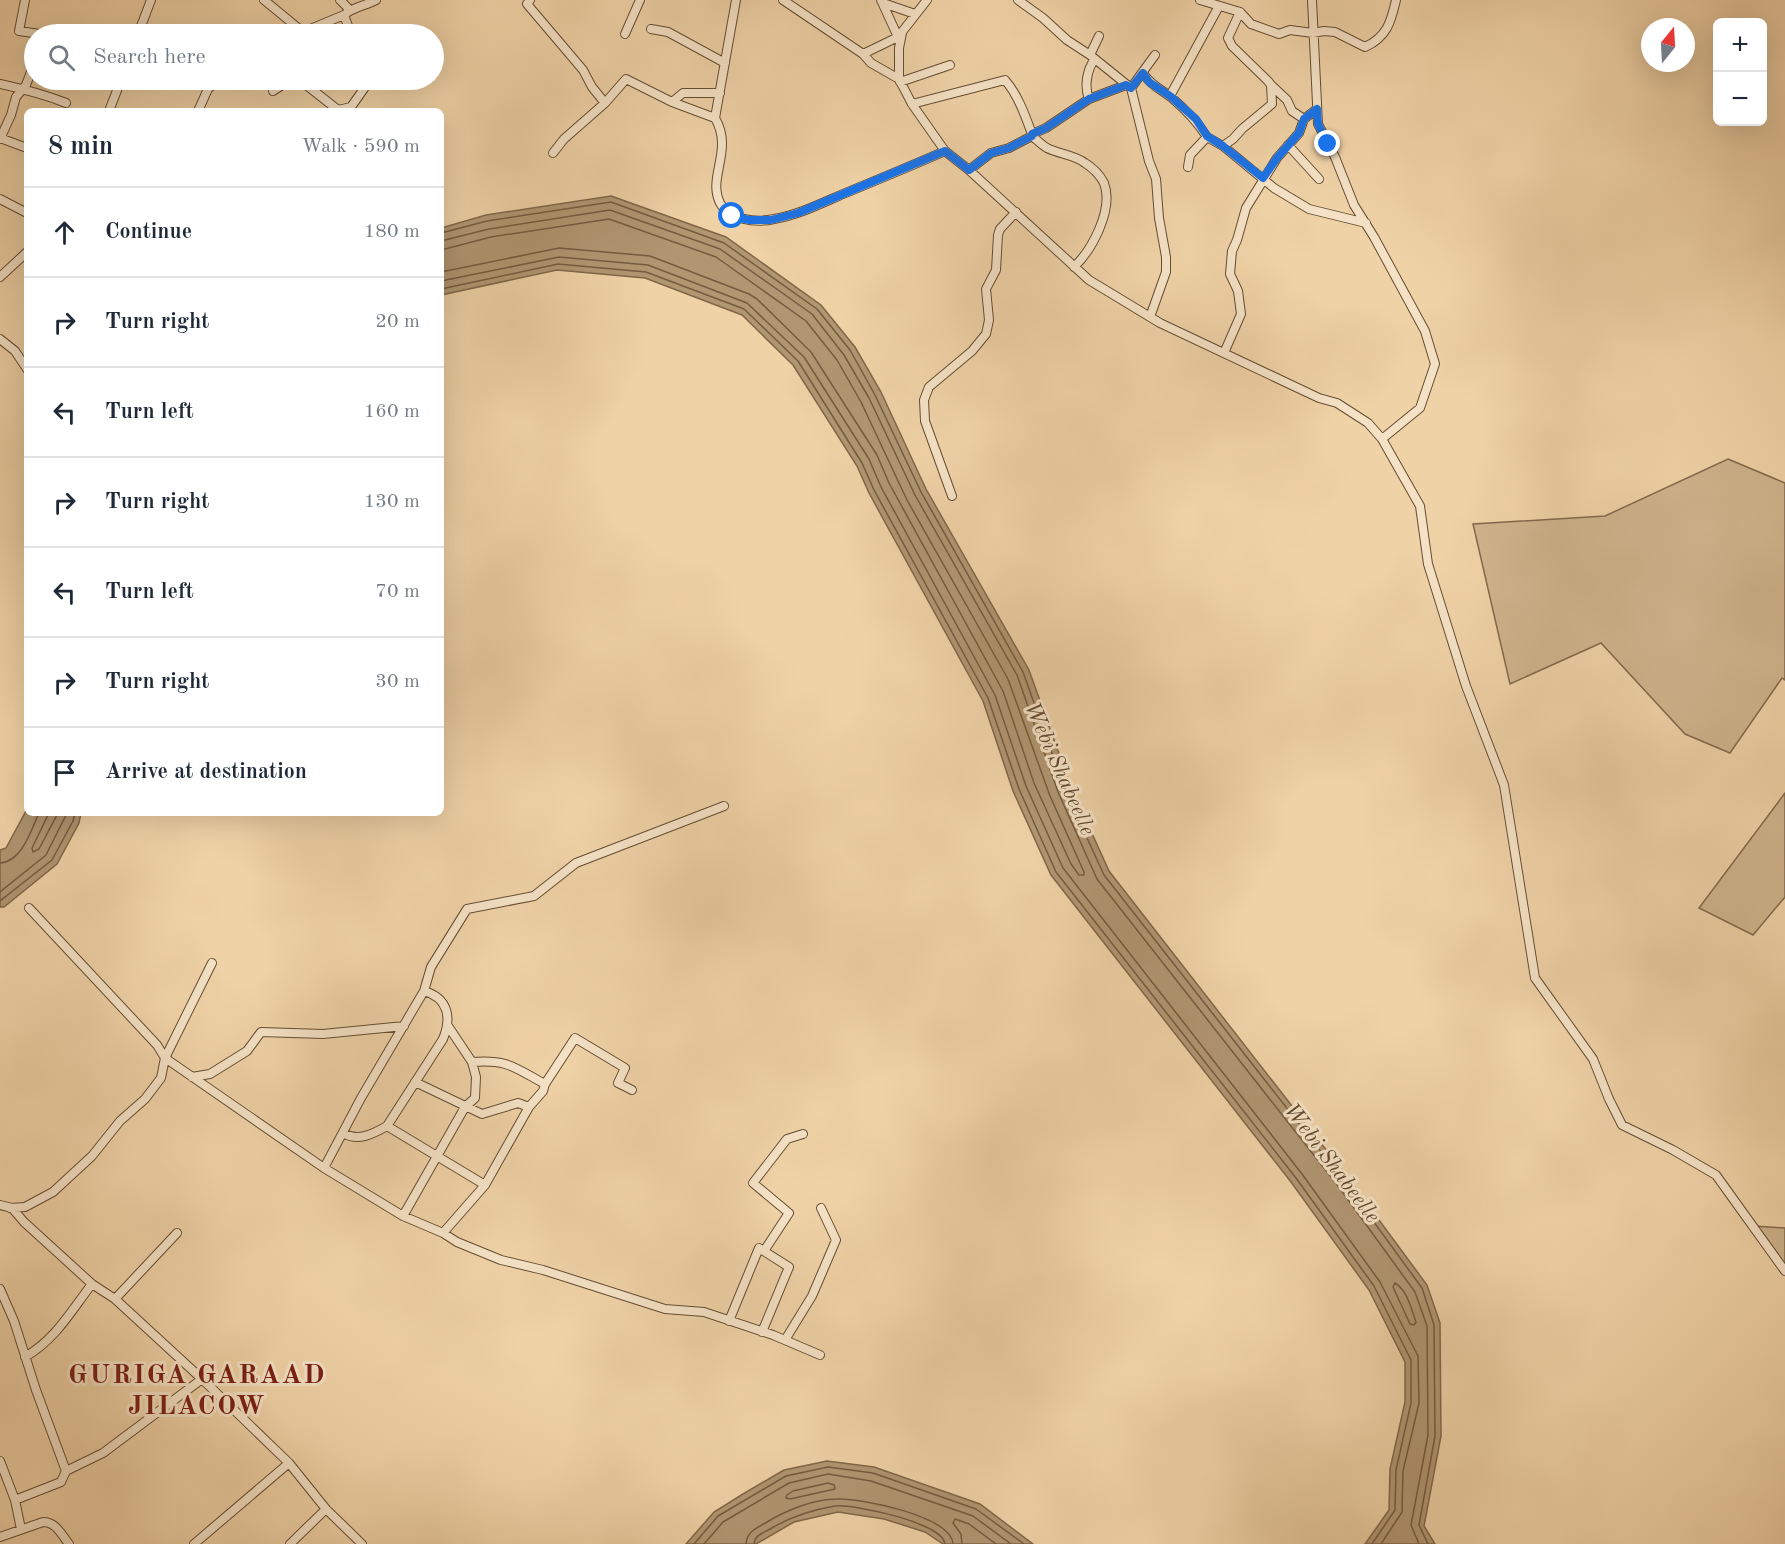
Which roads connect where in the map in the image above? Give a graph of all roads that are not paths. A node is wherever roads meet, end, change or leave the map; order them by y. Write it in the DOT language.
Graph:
graph roads {
  1 [pos="25,0"];
  2 [pos="151,0"];
  3 [pos="264,0"];
  4 [pos="340,0"];
  5 [pos="376,0"];
  6 [pos="640,0"];
  7 [pos="736,0"];
  8 [pos="783,0"];
  9 [pos="927,0"];
  10 [pos="1018,0"];
  11 [pos="1200,0"];
  12 [pos="1312,0"];
  13 [pos="1396,0"];
  14 [pos="527,1"];
  15 [pos="882,2"];
  16 [pos="1220,6"];
  17 [pos="347,12"];
  18 [pos="1240,12"];
  19 [pos="915,14"];
  20 [pos="142,24"];
  21 [pos="290,24"];
  22 [pos="320,24"];
  23 [pos="349,24"];
  24 [pos="903,27"];
  25 [pos="651,29"];
  26 [pos="24,32"];
  27 [pos="1313,33"];
  28 [pos="625,34"];
  29 [pos="1099,36"];
  30 [pos="898,37"];
  31 [pos="863,54"];
  32 [pos="1155,55"];
  33 [pos="1093,57"];
  34 [pos="725,63"];
  35 [pos="950,65"];
  36 [pos="1143,73"];
  37 [pos="899,81"];
  38 [pos="0,84"];
  39 [pos="1270,85"];
  40 [pos="24,86"];
  41 [pos="1129,86"];
  42 [pos="22,90"];
  43 [pos="32,90"];
  44 [pos="117,90"];
  45 [pos="208,90"];
  46 [pos="313,90"];
  47 [pos="363,90"];
  48 [pos="720,93"];
  49 [pos="1170,96"];
  50 [pos="1089,99"];
  51 [pos="672,102"];
  52 [pos="66,103"];
  53 [pos="605,103"];
  54 [pos="912,104"];
  55 [pos="110,108"];
  56 [pos="199,108"];
  57 [pos="336,108"];
  58 [pos="347,108"];
  59 [pos="1317,109"];
  60 [pos="1032,114"];
  61 [pos="715,118"];
  62 [pos="1304,119"];
  63 [pos="1032,135"];
  64 [pos="1207,136"];
  65 [pos="0,139"];
  66 [pos="1288,145"];
  67 [pos="1223,146"];
  68 [pos="24,147"];
  69 [pos="945,151"];
  70 [pos="553,153"];
  71 [pos="1188,166"];
  72 [pos="969,170"];
  73 [pos="1263,178"];
  74 [pos="1319,179"];
  75 [pos="0,199"];
  76 [pos="24,211"];
  77 [pos="1016,212"];
  78 [pos="1366,223"];
  79 [pos="24,255"];
  80 [pos="1074,267"];
  81 [pos="0,277"];
  82 [pos="1150,317"];
  83 [pos="0,339"];
  84 [pos="1224,353"];
  85 [pos="24,362"];
  86 [pos="1383,439"];
  87 [pos="952,496"];
  88 [pos="724,806"];
  89 [pos="29,908"];
  90 [pos="212,963"];
  91 [pos="424,991"];
  92 [pos="404,1026"];
  93 [pos="448,1026"];
  94 [pos="165,1058"];
  95 [pos="472,1062"];
  96 [pos="192,1077"];
  97 [pos="415,1082"];
  98 [pos="545,1084"];
  99 [pos="632,1090"];
  100 [pos="465,1107"];
  101 [pos="530,1107"];
  102 [pos="387,1126"];
  103 [pos="343,1133"];
  104 [pos="803,1134"];
  105 [pos="437,1156"];
  106 [pos="324,1168"];
  107 [pos="485,1185"];
  108 [pos="0,1205"];
  109 [pos="9,1208"];
  110 [pos="821,1208"];
  111 [pos="403,1216"];
  112 [pos="177,1233"];
  113 [pos="442,1233"];
  114 [pos="764,1251"];
  115 [pos="1785,1271"];
  116 [pos="92,1284"];
  117 [pos="0,1289"];
  118 [pos="115,1299"];
  119 [pos="729,1321"];
  120 [pos="762,1332"];
  121 [pos="785,1340"];
  122 [pos="820,1355"];
  123 [pos="25,1357"];
  124 [pos="202,1379"];
  125 [pos="0,1461"];
  126 [pos="289,1463"];
  127 [pos="2,1471"];
  128 [pos="66,1471"];
  129 [pos="15,1500"];
  130 [pos="326,1509"];
  131 [pos="21,1529"];
  132 [pos="0,1537"];
  133 [pos="69,1544"];
  134 [pos="194,1544"];
  135 [pos="290,1544"];
  136 [pos="362,1544"];
  1 -- 26 [label="street"];
  2 -- 20 [label="street"];
  3 -- 21 [label="street"];
  4 -- 17 [label="street"];
  5 -- 17 [label="street"];
  6 -- 28 [label="street"];
  7 -- 34 [label="street"];
  8 -- 31 [label="street"];
  9 -- 19 [label="street"];
  10 -- 33 [label="street"];
  11 -- 16 [label="street"];
  12 -- 27 [label="street"];
  13 -- 27 [label="street"];
  14 -- 53 [label="street"];
  15 -- 19 [label="street"];
  15 -- 30 [label="street"];
  16 -- 18 [label="street"];
  16 -- 49 [label="street"];
  17 -- 22 [label="street"];
  17 -- 23 [label="street"];
  18 -- 27 [label="street"];
  18 -- 39 [label="street"];
  19 -- 24 [label="street"];
  24 -- 30 [label="street"];
  24 -- 37 [label="street"];
  25 -- 34 [label="street"];
  27 -- 59 [label="street"];
  29 -- 33 [label="street"];
  30 -- 31 [label="street"];
  31 -- 37 [label="street"];
  32 -- 36 [label="street"];
  33 -- 41 [label="street"];
  33 -- 50 [label="street"];
  34 -- 48 [label="street"];
  35 -- 37 [label="street"];
  36 -- 41 [label="street"];
  36 -- 49 [label="street"];
  37 -- 54 [label="street"];
  38 -- 42 [label="street"];
  39 -- 62 [label="street"];
  39 -- 67 [label="street"];
  40 -- 42 [label="street"];
  41 -- 50 [label="street"];
  41 -- 82 [label="street"];
  42 -- 65 [label="street"];
  43 -- 52 [label="street"];
  44 -- 55 [label="street"];
  45 -- 56 [label="street"];
  46 -- 57 [label="street"];
  47 -- 58 [label="street"];
  48 -- 51 [label="street"];
  48 -- 61 [label="street"];
  49 -- 64 [label="street"];
  50 -- 63 [label="street"];
  51 -- 53 [label="street"];
  51 -- 61 [label="street"];
  53 -- 70 [label="street"];
  54 -- 63 [label="street"];
  54 -- 69 [label="street"];
  59 -- 62 [label="street"];
  59 -- 78 [label="street"];
  60 -- 63 [label="street"];
  61 -- 69 [label="street"];
  62 -- 66 [label="street"];
  63 -- 72 [label="street"];
  63 -- 80 [label="street"];
  64 -- 67 [label="street"];
  64 -- 71 [label="street"];
  65 -- 68 [label="street"];
  66 -- 73 [label="street"];
  66 -- 74 [label="street"];
  67 -- 73 [label="street"];
  69 -- 72 [label="street"];
  72 -- 77 [label="street"];
  73 -- 78 [label="street"];
  73 -- 84 [label="street"];
  75 -- 76 [label="street"];
  77 -- 80 [label="street"];
  77 -- 87 [label="street"];
  78 -- 86 [label="street"];
  79 -- 81 [label="street"];
  80 -- 82 [label="street"];
  82 -- 84 [label="street"];
  83 -- 85 [label="street"];
  84 -- 86 [label="street"];
  86 -- 115 [label="street"];
  88 -- 91 [label="street"];
  89 -- 94 [label="street"];
  90 -- 94 [label="street"];
  91 -- 92 [label="street"];
  91 -- 93 [label="street"];
  92 -- 96 [label="street"];
  92 -- 103 [label="street"];
  93 -- 95 [label="street"];
  93 -- 97 [label="street"];
  94 -- 96 [label="street"];
  94 -- 109 [label="street"];
  95 -- 98 [label="street"];
  95 -- 100 [label="street"];
  96 -- 106 [label="street"];
  97 -- 100 [label="street"];
  97 -- 102 [label="street"];
  98 -- 99 [label="street"];
  98 -- 101 [label="street"];
  100 -- 101 [label="street"];
  100 -- 105 [label="street"];
  101 -- 107 [label="street"];
  102 -- 103 [label="street"];
  102 -- 105 [label="street"];
  103 -- 106 [label="street"];
  104 -- 114 [label="street"];
  105 -- 107 [label="street"];
  105 -- 111 [label="street"];
  106 -- 111 [label="street"];
  107 -- 113 [label="street"];
  108 -- 109 [label="street"];
  109 -- 116 [label="street"];
  110 -- 121 [label="street"];
  111 -- 113 [label="street"];
  112 -- 118 [label="street"];
  113 -- 119 [label="street"];
  114 -- 119 [label="street"];
  114 -- 120 [label="street"];
  116 -- 118 [label="street"];
  116 -- 123 [label="street"];
  117 -- 123 [label="street"];
  118 -- 124 [label="street"];
  119 -- 120 [label="street"];
  120 -- 121 [label="street"];
  121 -- 122 [label="street"];
  123 -- 128 [label="street"];
  124 -- 126 [label="street"];
  124 -- 128 [label="street"];
  125 -- 127 [label="street"];
  126 -- 130 [label="street"];
  126 -- 134 [label="street"];
  127 -- 129 [label="street"];
  128 -- 129 [label="street"];
  129 -- 131 [label="street"];
  130 -- 135 [label="street"];
  130 -- 136 [label="street"];
  131 -- 132 [label="street"];
  131 -- 133 [label="street"];
}
